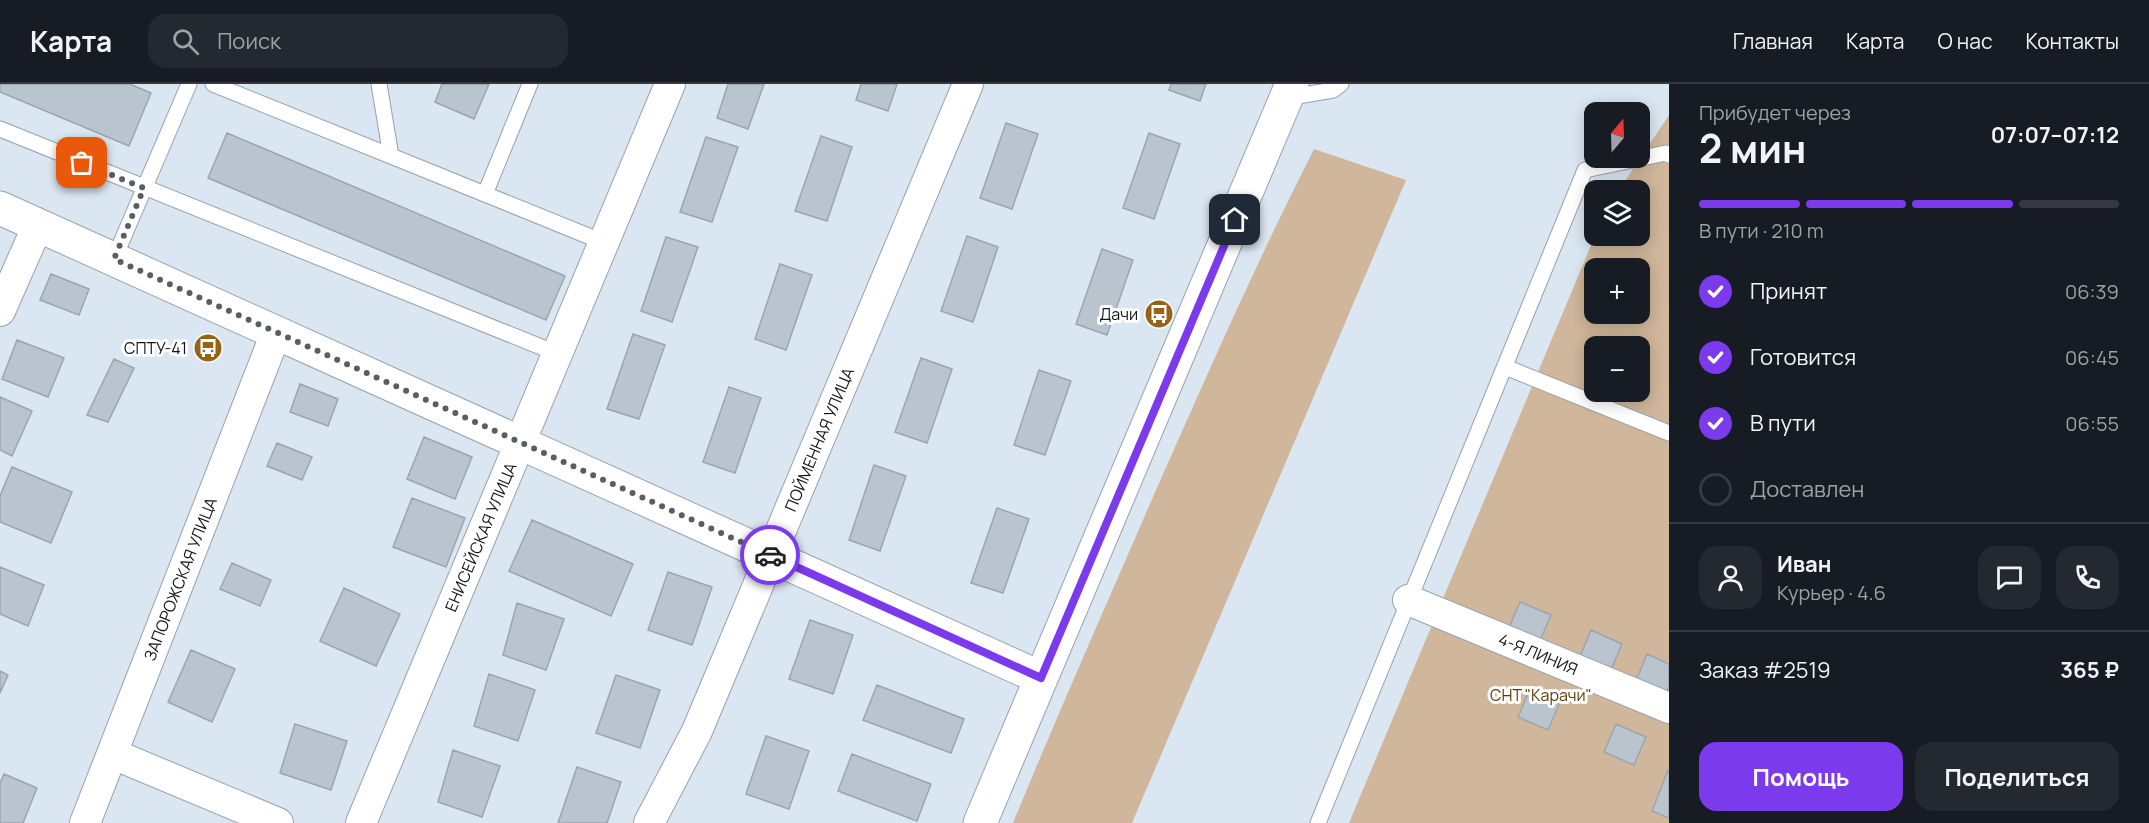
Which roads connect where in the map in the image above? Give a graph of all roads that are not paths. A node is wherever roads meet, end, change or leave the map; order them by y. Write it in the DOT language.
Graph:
graph roads {
  1 [pos="189,84"];
  2 [pos="213,84"];
  3 [pos="379,84"];
  4 [pos="530,84"];
  5 [pos="670,84"];
  6 [pos="968,84"];
  7 [pos="1341,84"];
  8 [pos="1289,91"];
  9 [pos="0,129"];
  10 [pos="1669,154"];
  11 [pos="391,156"];
  12 [pos="144,188"];
  13 [pos="485,194"];
  14 [pos="0,208"];
  15 [pos="38,225"];
  16 [pos="603,242"];
  17 [pos="114,259"];
  18 [pos="0,311"];
  19 [pos="276,333"];
  20 [pos="556,353"];
  21 [pos="1505,367"];
  22 [pos="1669,433"];
  23 [pos="519,442"];
  24 [pos="771,556"];
  25 [pos="1408,600"];
  26 [pos="1041,678"];
  27 [pos="1669,708"];
  28 [pos="113,754"];
  29 [pos="86,823"];
  30 [pos="278,823"];
  31 [pos="361,823"];
  32 [pos="649,823"];
  33 [pos="980,823"];
  34 [pos="1318,823"];
  1 -- 12 [label="lane"];
  2 -- 11 [label="lane"];
  3 -- 11 [label="lane"];
  4 -- 13 [label="lane"];
  5 -- 16 [label="street, ЕНИСЕЙСКАЯ УЛИЦА"];
  6 -- 24 [label="street, ПОЙМЕННАЯ УЛИЦА"];
  7 -- 8 [label="lane"];
  8 -- 26 [label="street"];
  9 -- 12 [label="lane"];
  10 -- 21 [label="lane"];
  11 -- 13 [label="lane"];
  12 -- 17 [label="lane"];
  12 -- 20 [label="lane"];
  13 -- 16 [label="lane"];
  14 -- 15 [label="street"];
  15 -- 17 [label="street"];
  15 -- 18 [label="street"];
  16 -- 20 [label="street, ЕНИСЕЙСКАЯ УЛИЦА"];
  17 -- 19 [label="street"];
  19 -- 23 [label="street"];
  19 -- 28 [label="street, ЗАПОРОЖСКАЯ УЛИЦА"];
  20 -- 23 [label="street, ЕНИСЕЙСКАЯ УЛИЦА"];
  21 -- 22 [label="lane"];
  21 -- 25 [label="lane"];
  23 -- 24 [label="street"];
  23 -- 31 [label="street, ЕНИСЕЙСКАЯ УЛИЦА"];
  24 -- 26 [label="street"];
  24 -- 32 [label="street, ПОЙМЕННАЯ УЛИЦА"];
  25 -- 27 [label="street, 4-Я ЛИНИЯ"];
  25 -- 34 [label="lane"];
  26 -- 33 [label="street"];
  28 -- 29 [label="street, ЗАПОРОЖСКАЯ УЛИЦА"];
  28 -- 30 [label="street"];
}
